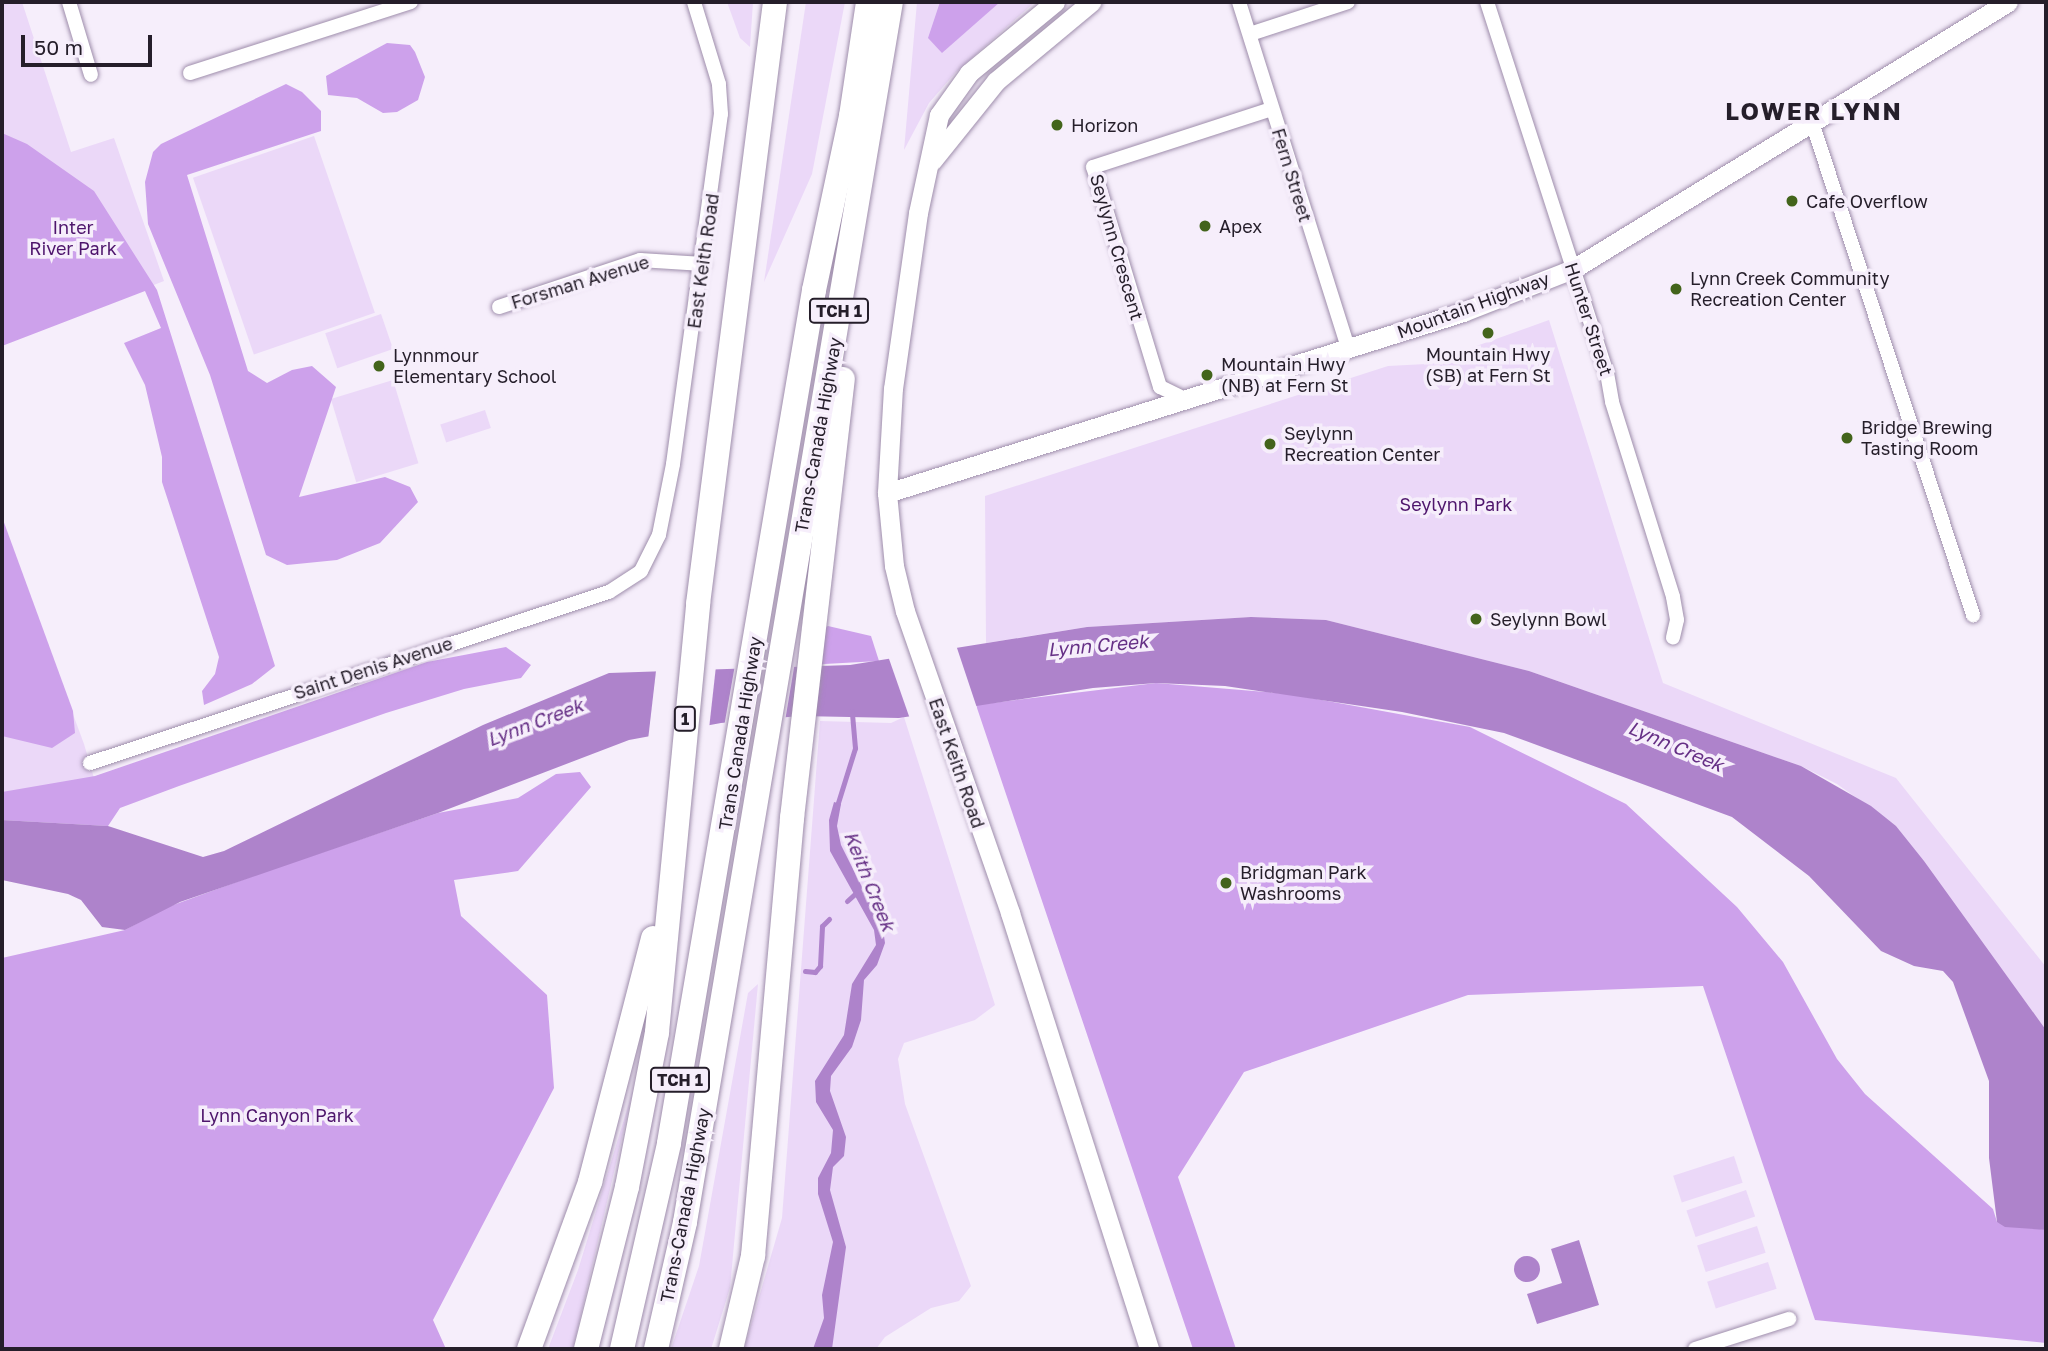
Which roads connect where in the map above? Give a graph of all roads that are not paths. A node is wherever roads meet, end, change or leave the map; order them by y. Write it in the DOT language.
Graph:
graph roads {
  1 [pos="69,2"];
  2 [pos="411,2"];
  3 [pos="694,2"];
  4 [pos="775,2"];
  5 [pos="868,2"];
  6 [pos="891,2"];
  7 [pos="1055,2"];
  8 [pos="1091,2"];
  9 [pos="1239,2"];
  10 [pos="1348,2"];
  11 [pos="1487,2"];
  12 [pos="2008,2"];
  13 [pos="1250,34"];
  14 [pos="190,73"];
  15 [pos="91,75"];
  16 [pos="1272,109"];
  17 [pos="1812,122"];
  18 [pos="932,161"];
  19 [pos="863,165"];
  20 [pos="703,264"];
  21 [pos="1573,269"];
  22 [pos="499,307"];
  23 [pos="1348,348"];
  24 [pos="1160,387"];
  25 [pos="1187,400"];
  26 [pos="1145,413"];
  27 [pos="887,493"];
  28 [pos="649,561"];
  29 [pos="1973,615"];
  30 [pos="785,620"];
  31 [pos="1673,638"];
  32 [pos="90,763"];
  33 [pos="752,812"];
  34 [pos="670,866"];
  35 [pos="1789,1319"];
  36 [pos="529,1349"];
  37 [pos="586,1349"];
  38 [pos="622,1349"];
  39 [pos="656,1349"];
  40 [pos="731,1349"];
  41 [pos="1149,1349"];
  42 [pos="1695,1349"];
  1 -- 15 [label="street"];
  2 -- 14 [label="street"];
  3 -- 20 [label="street, East Keith Road"];
  4 -- 34 [label="highway, 1"];
  5 -- 38 [label="highway, Trans Canada Highway / TCH 1"];
  6 -- 19 [label="highway, Trans-Canada Highway / TCH 1"];
  7 -- 18 [label="main road, East Keith Road"];
  8 -- 18 [label="main road"];
  9 -- 13 [label="street, Fern Street"];
  10 -- 13 [label="street"];
  11 -- 21 [label="street, Hunter Street"];
  12 -- 17 [label="main road, Mountain Highway"];
  13 -- 16 [label="street, Fern Street"];
  16 -- 23 [label="street, Fern Street"];
  16 -- 24 [label="street, Seylynn Crescent"];
  17 -- 21 [label="main road, Mountain Highway"];
  17 -- 29 [label="street"];
  18 -- 27 [label="main road, East Keith Road"];
  19 -- 30 [label="highway, Trans-Canada Highway / TCH 1"];
  19 -- 40 [label="highway"];
  20 -- 22 [label="street, Forsman Avenue"];
  20 -- 28 [label="street, East Keith Road"];
  21 -- 23 [label="main road, Mountain Highway"];
  21 -- 31 [label="street, Hunter Street"];
  23 -- 25 [label="main road, Mountain Highway"];
  24 -- 25 [label="street"];
  24 -- 26 [label="street"];
  25 -- 26 [label="main road, Mountain Highway"];
  26 -- 27 [label="main road, Mountain Highway"];
  27 -- 41 [label="main road, East Keith Road"];
  28 -- 32 [label="street, Saint Denis Avenue"];
  30 -- 33 [label="highway, Trans Canada Highway / TCH 1"];
  33 -- 39 [label="highway, Trans-Canada Highway / TCH 1"];
  34 -- 36 [label="highway"];
  34 -- 37 [label="highway"];
  35 -- 42 [label="street"];
}
